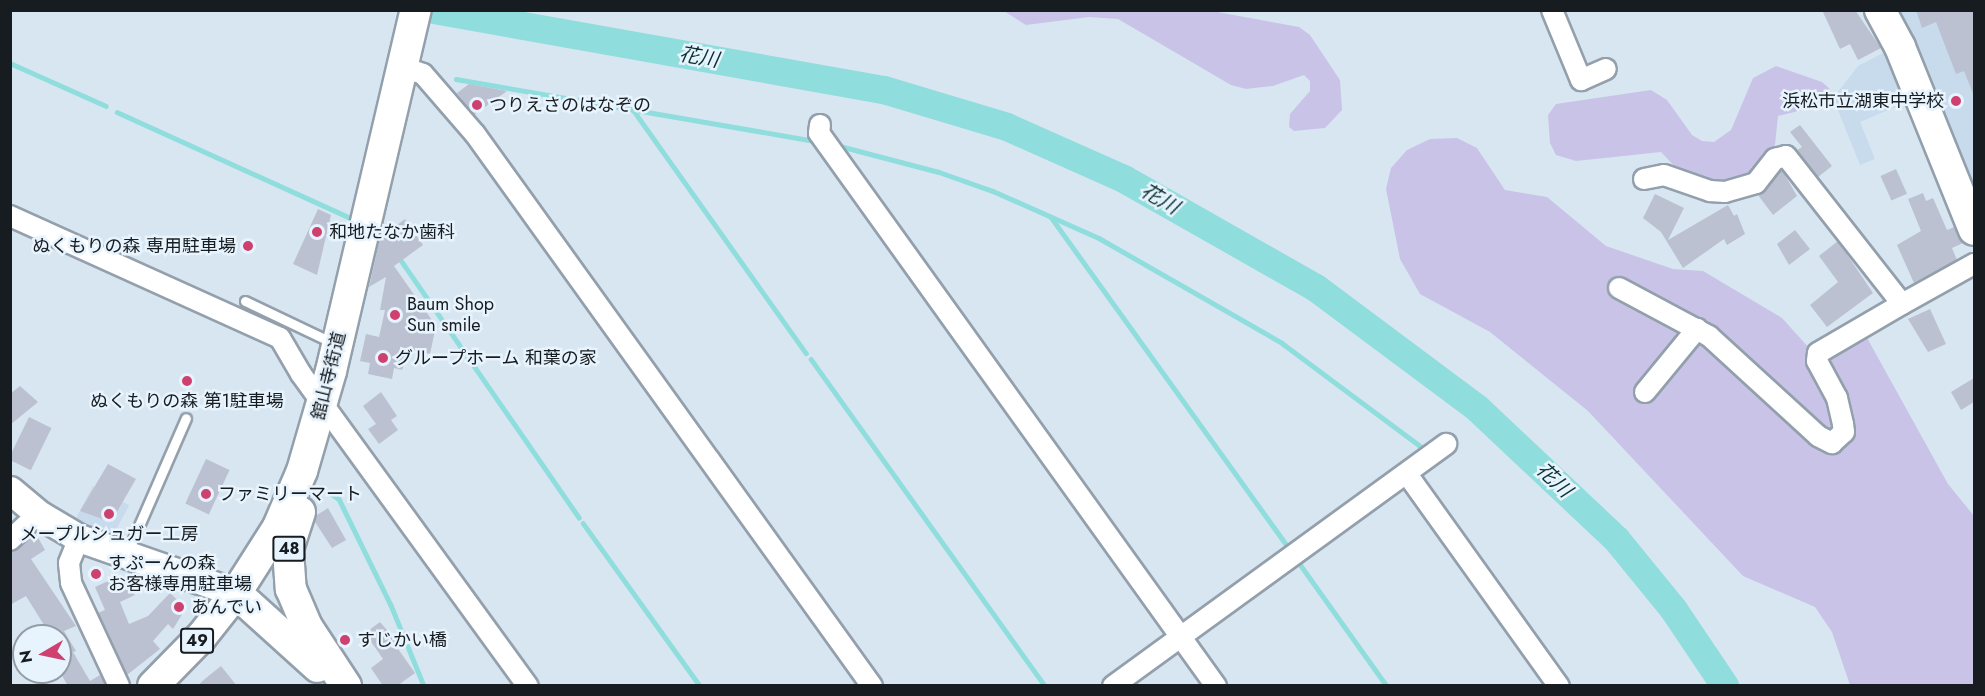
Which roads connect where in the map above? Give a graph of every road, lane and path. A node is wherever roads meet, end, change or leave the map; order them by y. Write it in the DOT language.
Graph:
graph roads {
  1 [pos="416,10"];
  2 [pos="1552,10"];
  3 [pos="1880,10"];
  4 [pos="404,60"];
  5 [pos="1606,69"];
  6 [pos="820,125"];
  7 [pos="1644,179"];
  8 [pos="10,216"];
  9 [pos="1974,230"];
  10 [pos="1974,264"];
  11 [pos="1618,288"];
  12 [pos="244,301"];
  13 [pos="1902,304"];
  14 [pos="1697,329"];
  15 [pos="337,345"];
  16 [pos="1645,392"];
  17 [pos="323,402"];
  18 [pos="186,418"];
  19 [pos="1446,444"];
  20 [pos="1407,474"];
  21 [pos="10,490"];
  22 [pos="38,514"];
  23 [pos="79,538"];
  24 [pos="10,540"];
  25 [pos="126,555"];
  26 [pos="236,593"];
  27 [pos="1180,637"];
  28 [pos="119,686"];
  29 [pos="153,686"];
  30 [pos="336,686"];
  31 [pos="346,686"];
  32 [pos="528,686"];
  33 [pos="872,686"];
  34 [pos="1113,686"];
  35 [pos="1216,686"];
  36 [pos="1559,686"];
  1 -- 4 [label="main road, 舘山寺街道 / 48"];
  2 -- 5 [label="street"];
  3 -- 9 [label="main road"];
  4 -- 15 [label="main road, 舘山寺街道 / 48"];
  4 -- 33 [label="street"];
  6 -- 27 [label="street"];
  7 -- 13 [label="street"];
  8 -- 17 [label="street"];
  10 -- 13 [label="street"];
  11 -- 14 [label="street"];
  12 -- 15 [label="lane"];
  13 -- 14 [label="street"];
  14 -- 16 [label="street"];
  15 -- 17 [label="main road, 舘山寺街道 / 48"];
  17 -- 26 [label="main road, 舘山寺街道 / 48"];
  17 -- 31 [label="main road, 48"];
  17 -- 32 [label="street"];
  18 -- 25 [label="lane"];
  19 -- 20 [label="street"];
  20 -- 27 [label="street"];
  20 -- 36 [label="street"];
  21 -- 22 [label="main road"];
  22 -- 23 [label="main road"];
  22 -- 24 [label="street"];
  23 -- 25 [label="main road"];
  23 -- 28 [label="street"];
  25 -- 26 [label="main road"];
  26 -- 29 [label="main road, 49"];
  26 -- 30 [label="main road"];
  27 -- 34 [label="street"];
  27 -- 35 [label="street"];
}
